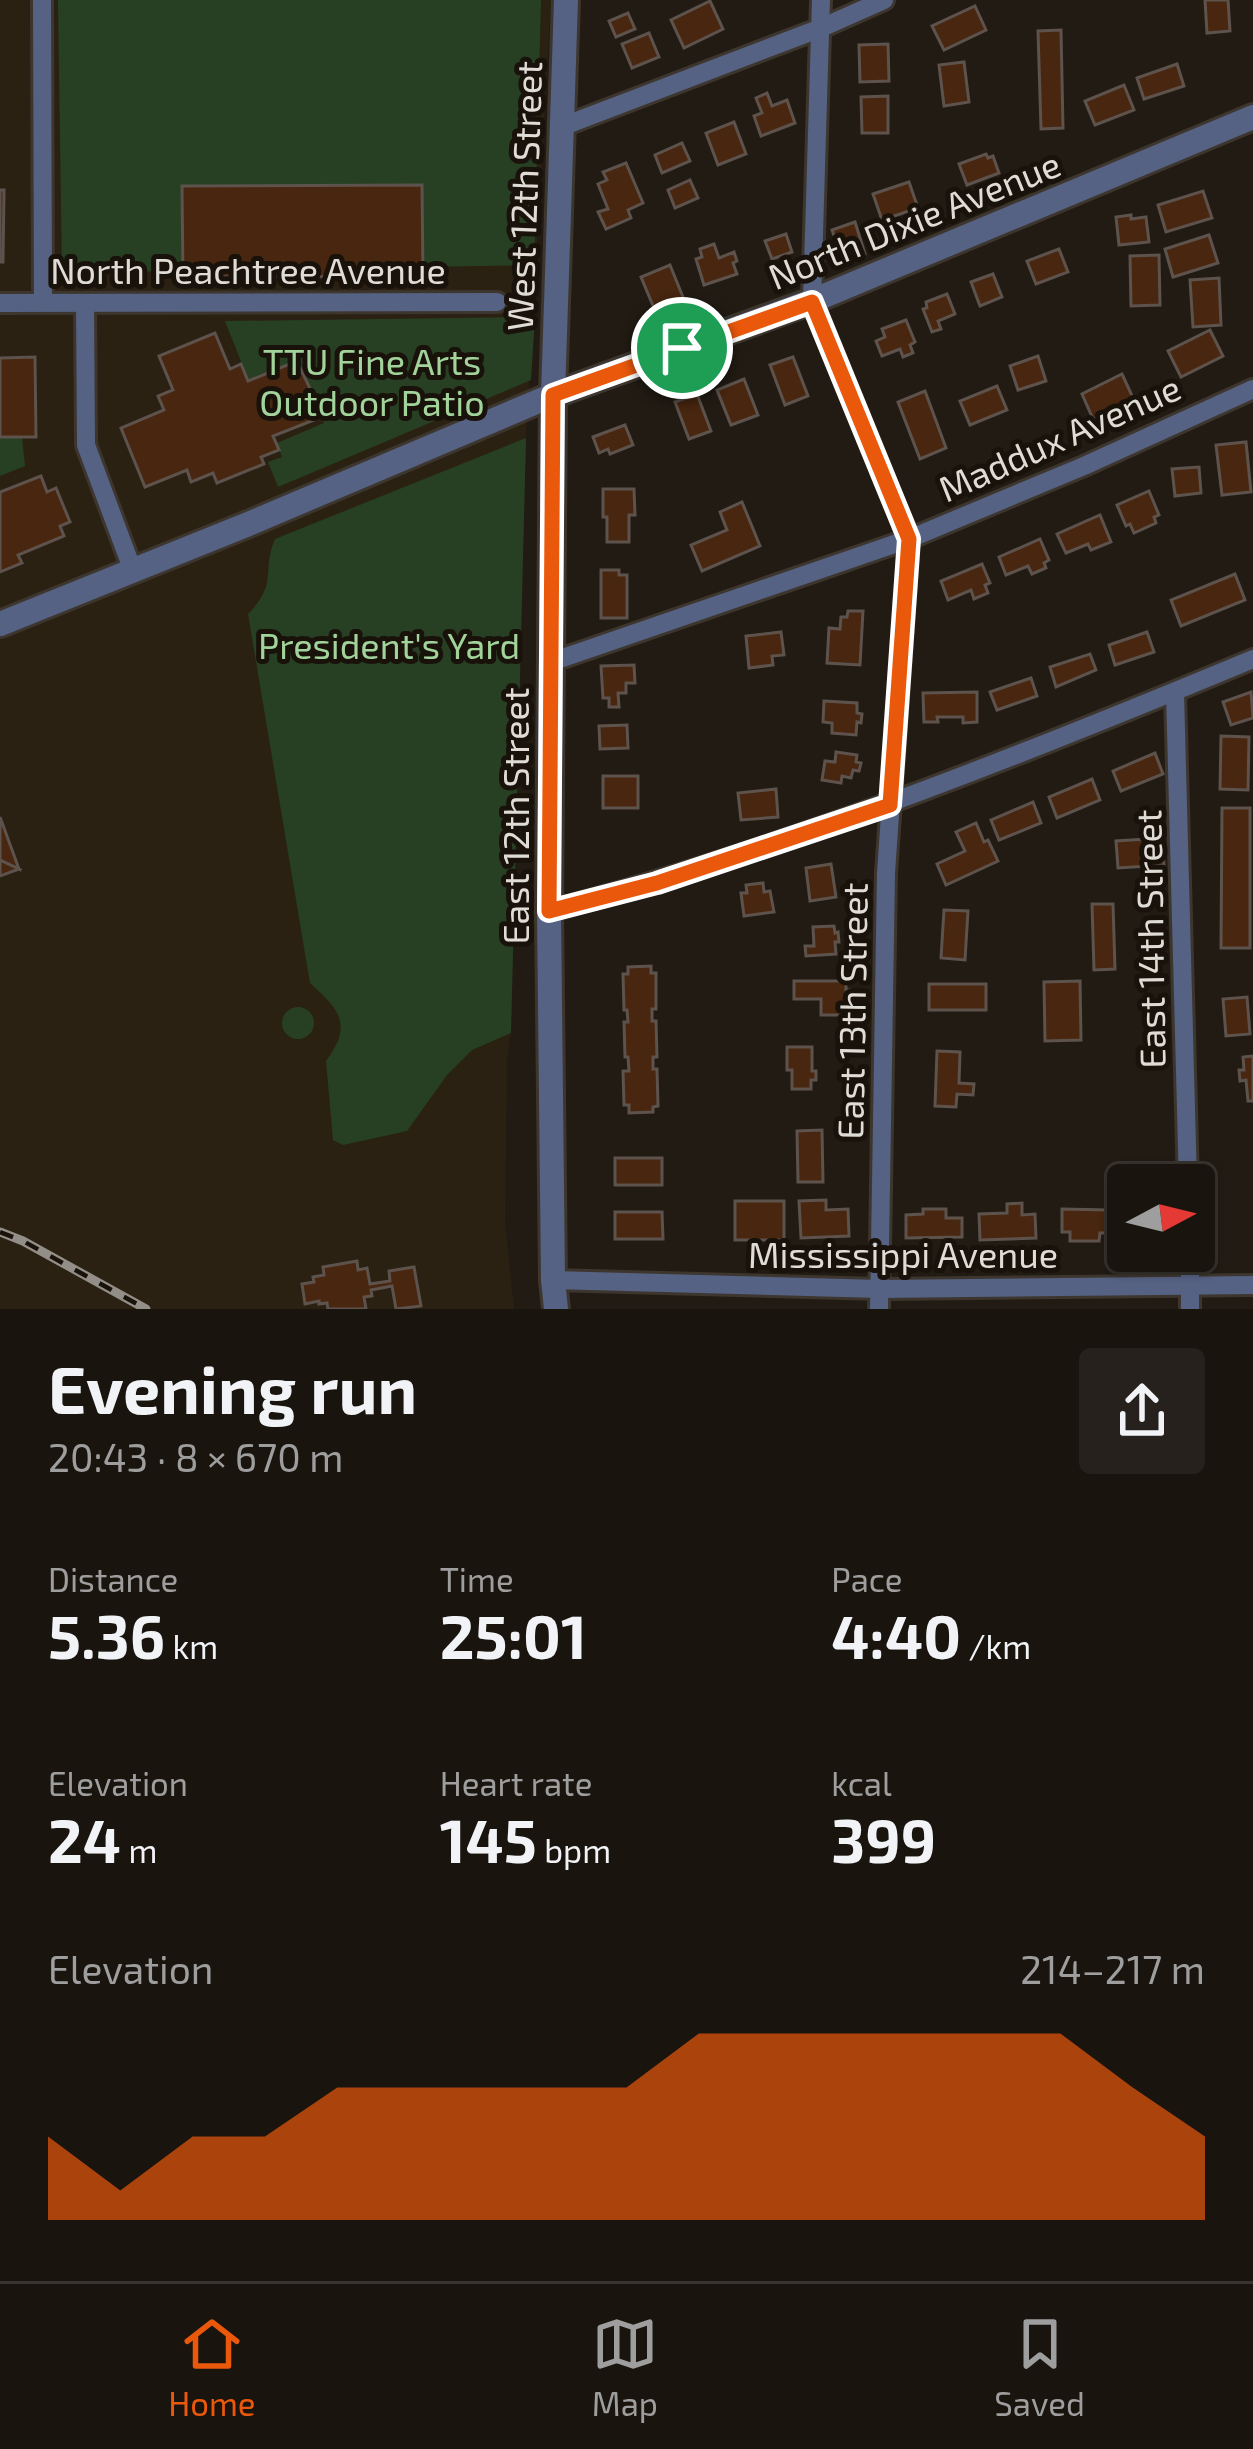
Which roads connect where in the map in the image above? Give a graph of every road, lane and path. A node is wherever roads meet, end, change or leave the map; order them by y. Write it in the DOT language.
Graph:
graph roads {
  1 [pos="42,0"];
  2 [pos="566,0"];
  3 [pos="821,0"];
  4 [pos="884,0"];
  5 [pos="821,28"];
  6 [pos="1253,117"];
  7 [pos="561,128"];
  8 [pos="43,302"];
  9 [pos="497,302"];
  10 [pos="812,302"];
  11 [pos="0,303"];
  12 [pos="85,303"];
  13 [pos="1253,388"];
  14 [pos="553,395"];
  15 [pos="909,539"];
  16 [pos="133,571"];
  17 [pos="0,624"];
  18 [pos="1253,659"];
  19 [pos="551,662"];
  20 [pos="1175,692"];
  21 [pos="890,805"];
  22 [pos="549,911"];
  23 [pos="1187,1164"];
  24 [pos="1190,1272"];
  25 [pos="553,1280"];
  26 [pos="1253,1285"];
  27 [pos="1190,1286"];
  28 [pos="879,1299"];
  29 [pos="556,1309"];
  30 [pos="1190,1309"];
  1 -- 8 [label="street"];
  2 -- 7 [label="street, West 12th Street"];
  3 -- 5 [label="street"];
  4 -- 5 [label="street"];
  5 -- 7 [label="street"];
  5 -- 10 [label="street"];
  6 -- 10 [label="street, North Dixie Avenue"];
  7 -- 14 [label="street, West 12th Street"];
  8 -- 11 [label="street, North Peachtree Avenue"];
  8 -- 12 [label="street, North Peachtree Avenue"];
  9 -- 12 [label="street, North Peachtree Avenue"];
  10 -- 14 [label="street, North Dixie Avenue"];
  10 -- 15 [label="street, East 13th Street"];
  12 -- 16 [label="street"];
  13 -- 15 [label="street, Maddux Avenue"];
  14 -- 16 [label="street, North Dixie Avenue"];
  14 -- 19 [label="street, East 12th Street"];
  15 -- 19 [label="street, Maddux Avenue"];
  15 -- 21 [label="street, East 13th Street"];
  16 -- 17 [label="street, North Dixie Avenue"];
  18 -- 20 [label="street"];
  19 -- 22 [label="street, East 12th Street"];
  20 -- 21 [label="street"];
  20 -- 23 [label="street, East 14th Street"];
  21 -- 22 [label="street"];
  21 -- 28 [label="street, East 13th Street"];
  22 -- 25 [label="street, East 12th Street"];
  24 -- 27 [label="street"];
  25 -- 28 [label="street, Mississippi Avenue"];
  25 -- 29 [label="street, East 12th Street"];
  26 -- 27 [label="street, Mississippi Avenue"];
  27 -- 28 [label="street, Mississippi Avenue"];
  27 -- 30 [label="street"];
}
